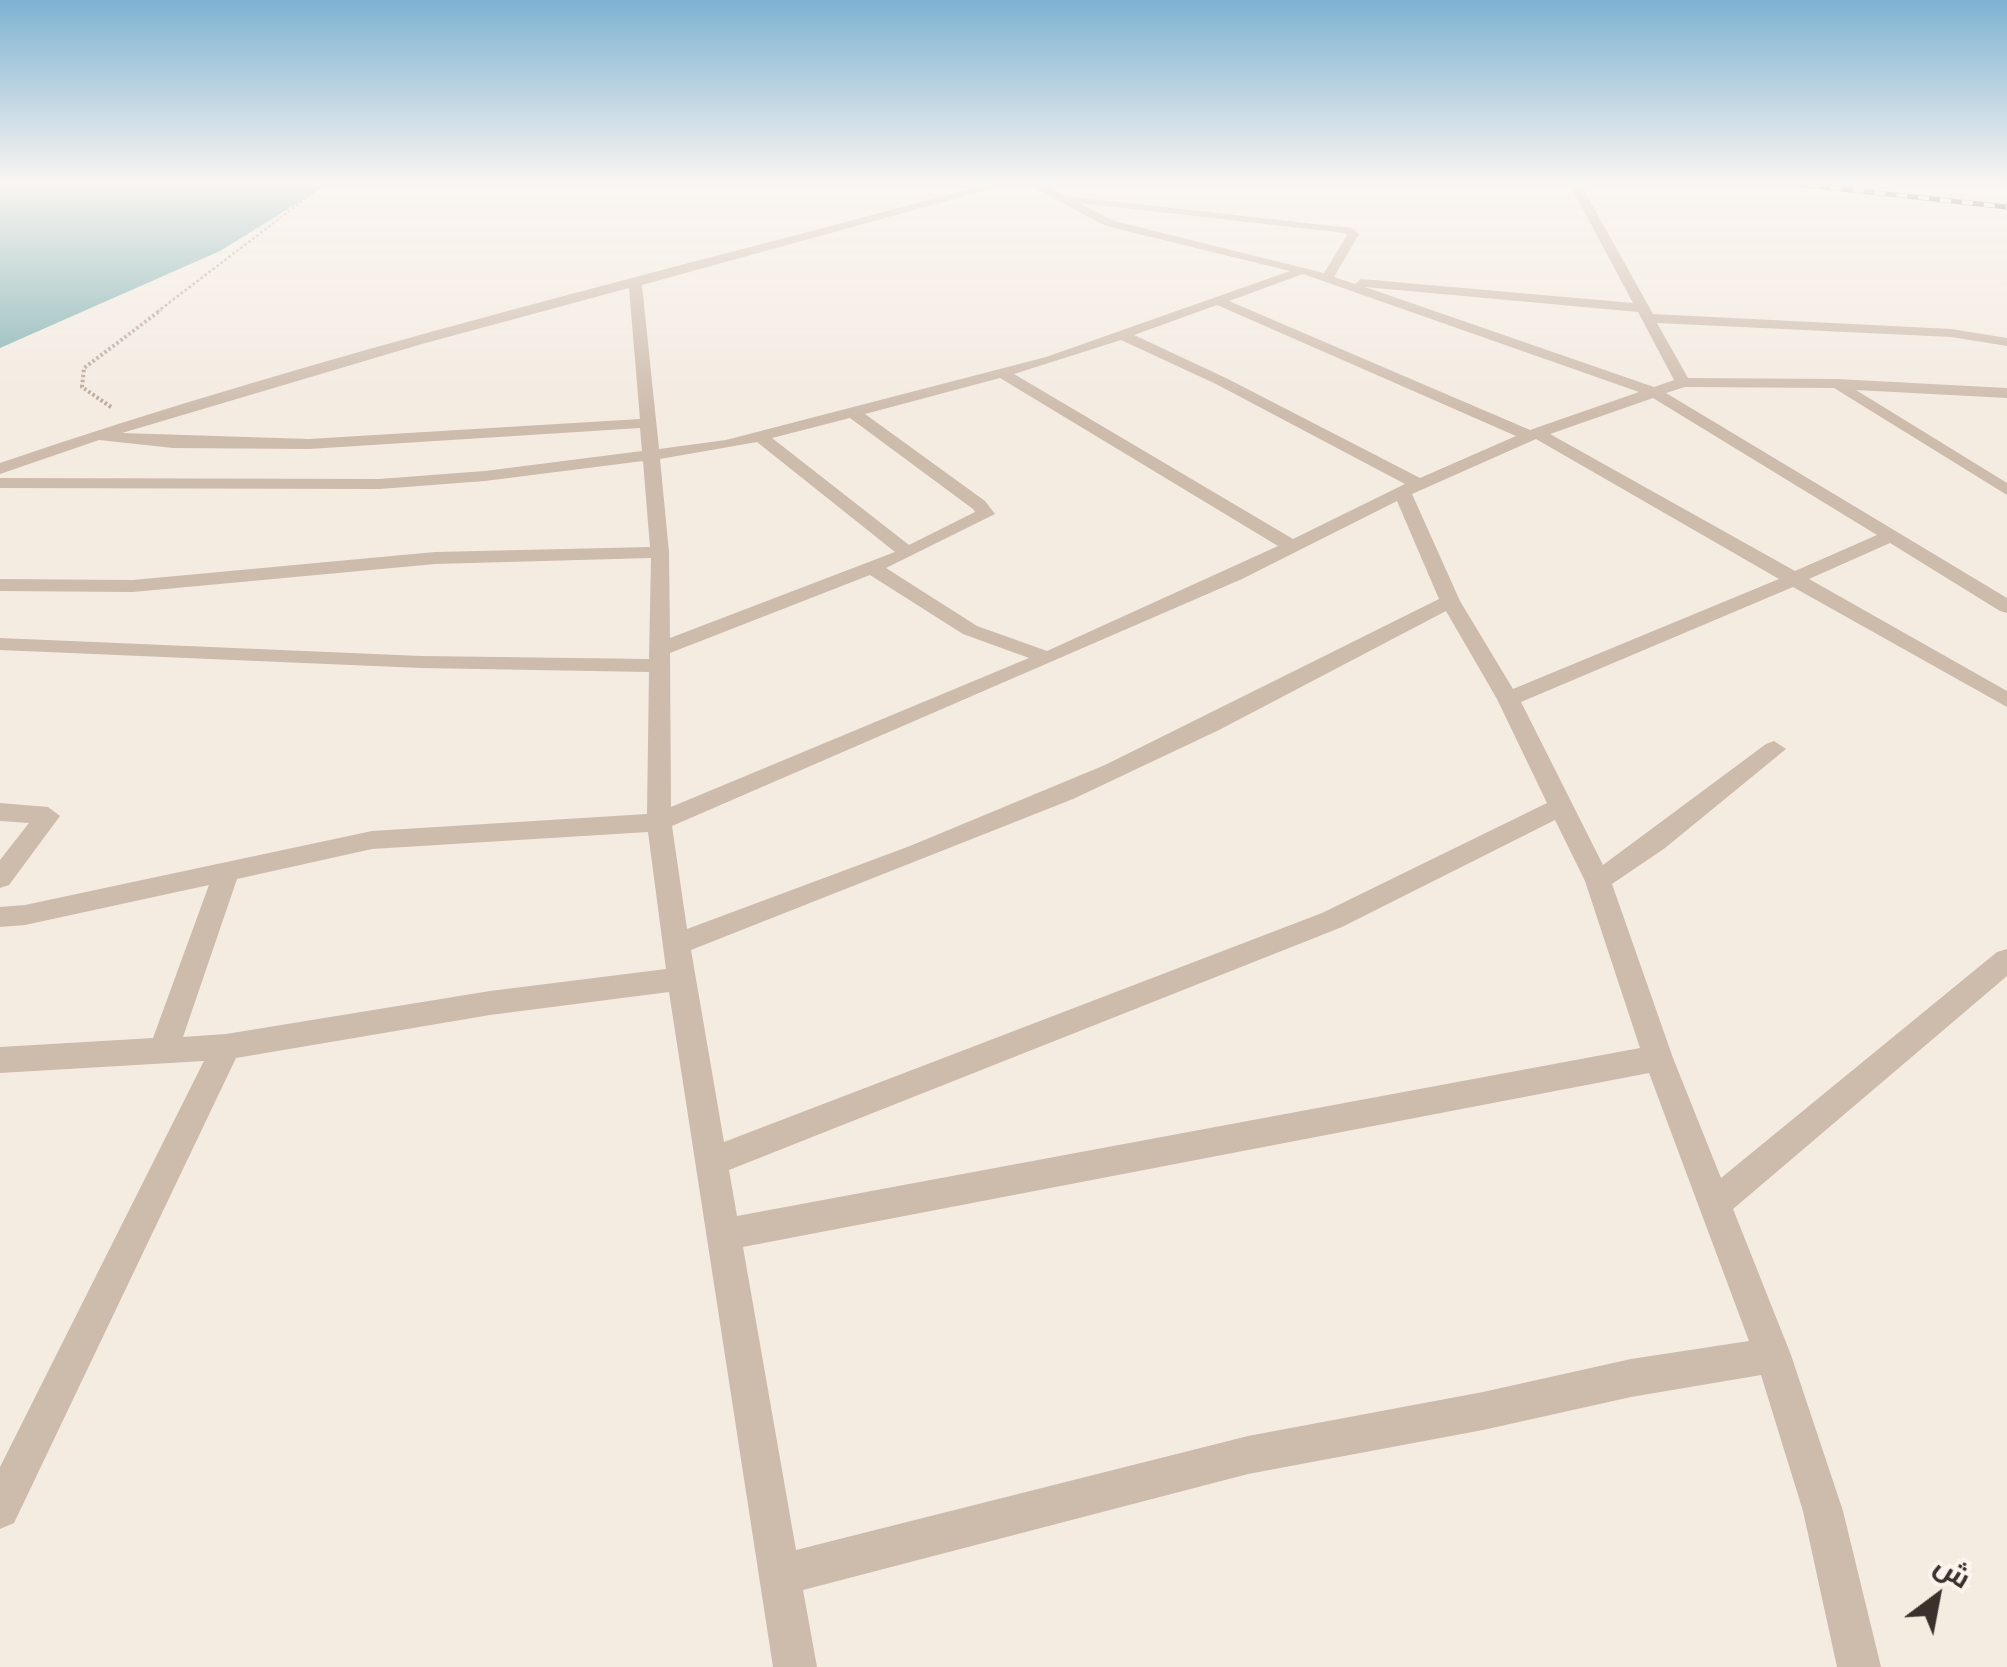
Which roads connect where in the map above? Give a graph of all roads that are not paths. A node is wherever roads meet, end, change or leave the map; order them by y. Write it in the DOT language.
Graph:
graph roads {
  1 [pos="720,261"];
  2 [pos="1264,261"];
  3 [pos="1337,261"];
  4 [pos="1616,261"];
  5 [pos="1303,270"];
  6 [pos="1327,278"];
  7 [pos="635,284"];
  8 [pos="1346,285"];
  9 [pos="1221,302"];
  10 [pos="1645,313"];
  11 [pos="1124,336"];
  12 [pos="2007,342"];
  13 [pos="1002,373"];
  14 [pos="1682,382"];
  15 [pos="1837,384"];
  16 [pos="1654,392"];
  17 [pos="2000,396"];
  18 [pos="855,414"];
  19 [pos="649,423"];
  20 [pos="1533,434"];
  21 [pos="96,436"];
  22 [pos="760,437"];
  23 [pos="650,454"];
  24 [pos="0,470"];
  25 [pos="0,484"];
  26 [pos="1410,488"];
  27 [pos="2007,490"];
  28 [pos="1892,536"];
  29 [pos="1293,547"];
  30 [pos="660,552"];
  31 [pos="908,553"];
  32 [pos="871,567"];
  33 [pos="1796,580"];
  34 [pos="0,584"];
  35 [pos="1450,601"];
  36 [pos="2007,608"];
  37 [pos="0,644"];
  38 [pos="658,658"];
  39 [pos="1048,658"];
  40 [pos="1508,699"];
  41 [pos="2007,700"];
  42 [pos="1774,749"];
  43 [pos="1562,806"];
  44 [pos="0,812"];
  45 [pos="659,822"];
  46 [pos="227,870"];
  47 [pos="0,878"];
  48 [pos="1598,881"];
  49 [pos="0,917"];
  50 [pos="676,944"];
  51 [pos="2007,960"];
  52 [pos="681,979"];
  53 [pos="226,1046"];
  54 [pos="164,1048"];
  55 [pos="1658,1058"];
  56 [pos="0,1060"];
  57 [pos="711,1162"];
  58 [pos="1713,1205"];
  59 [pos="726,1234"];
  60 [pos="1772,1355"];
  61 [pos="0,1509"];
  62 [pos="781,1575"];
  63 [pos="795,1667"];
  64 [pos="1859,1667"];
  1 -- 7 [label="street"];
  2 -- 5 [label="street"];
  3 -- 6 [label="street"];
  4 -- 10 [label="street"];
  5 -- 6 [label="street"];
  5 -- 9 [label="street"];
  6 -- 8 [label="street"];
  7 -- 19 [label="street"];
  7 -- 21 [label="street"];
  8 -- 10 [label="street"];
  8 -- 16 [label="street"];
  9 -- 11 [label="street"];
  9 -- 20 [label="street"];
  10 -- 12 [label="street"];
  10 -- 14 [label="street"];
  11 -- 13 [label="street"];
  11 -- 26 [label="street"];
  13 -- 18 [label="street"];
  13 -- 29 [label="street"];
  14 -- 15 [label="street"];
  14 -- 16 [label="street"];
  15 -- 17 [label="street"];
  15 -- 27 [label="street"];
  16 -- 20 [label="street"];
  16 -- 28 [label="street"];
  18 -- 22 [label="street"];
  18 -- 31 [label="street"];
  19 -- 21 [label="street"];
  19 -- 23 [label="street"];
  20 -- 26 [label="street"];
  20 -- 33 [label="street"];
  21 -- 24 [label="street"];
  22 -- 23 [label="street"];
  22 -- 31 [label="street"];
  23 -- 25 [label="street"];
  23 -- 30 [label="street"];
  26 -- 29 [label="street"];
  26 -- 35 [label="street"];
  28 -- 33 [label="street"];
  28 -- 36 [label="street"];
  29 -- 39 [label="street"];
  30 -- 34 [label="street"];
  30 -- 38 [label="street"];
  31 -- 32 [label="street"];
  32 -- 38 [label="street"];
  32 -- 39 [label="street"];
  33 -- 40 [label="street"];
  33 -- 41 [label="street"];
  35 -- 40 [label="street"];
  35 -- 50 [label="street"];
  37 -- 38 [label="street"];
  38 -- 45 [label="street"];
  39 -- 45 [label="street"];
  40 -- 43 [label="street"];
  42 -- 48 [label="street"];
  43 -- 48 [label="street"];
  43 -- 57 [label="street"];
  44 -- 47 [label="street"];
  45 -- 46 [label="street"];
  45 -- 50 [label="street"];
  46 -- 49 [label="street"];
  46 -- 54 [label="street"];
  48 -- 55 [label="street"];
  50 -- 52 [label="street"];
  51 -- 58 [label="street"];
  52 -- 53 [label="street"];
  52 -- 57 [label="street"];
  53 -- 54 [label="street"];
  53 -- 61 [label="street"];
  54 -- 56 [label="street"];
  55 -- 58 [label="street"];
  55 -- 59 [label="street"];
  57 -- 59 [label="street"];
  58 -- 60 [label="street"];
  59 -- 62 [label="street"];
  60 -- 62 [label="street"];
  60 -- 64 [label="street"];
  62 -- 63 [label="street"];
}
